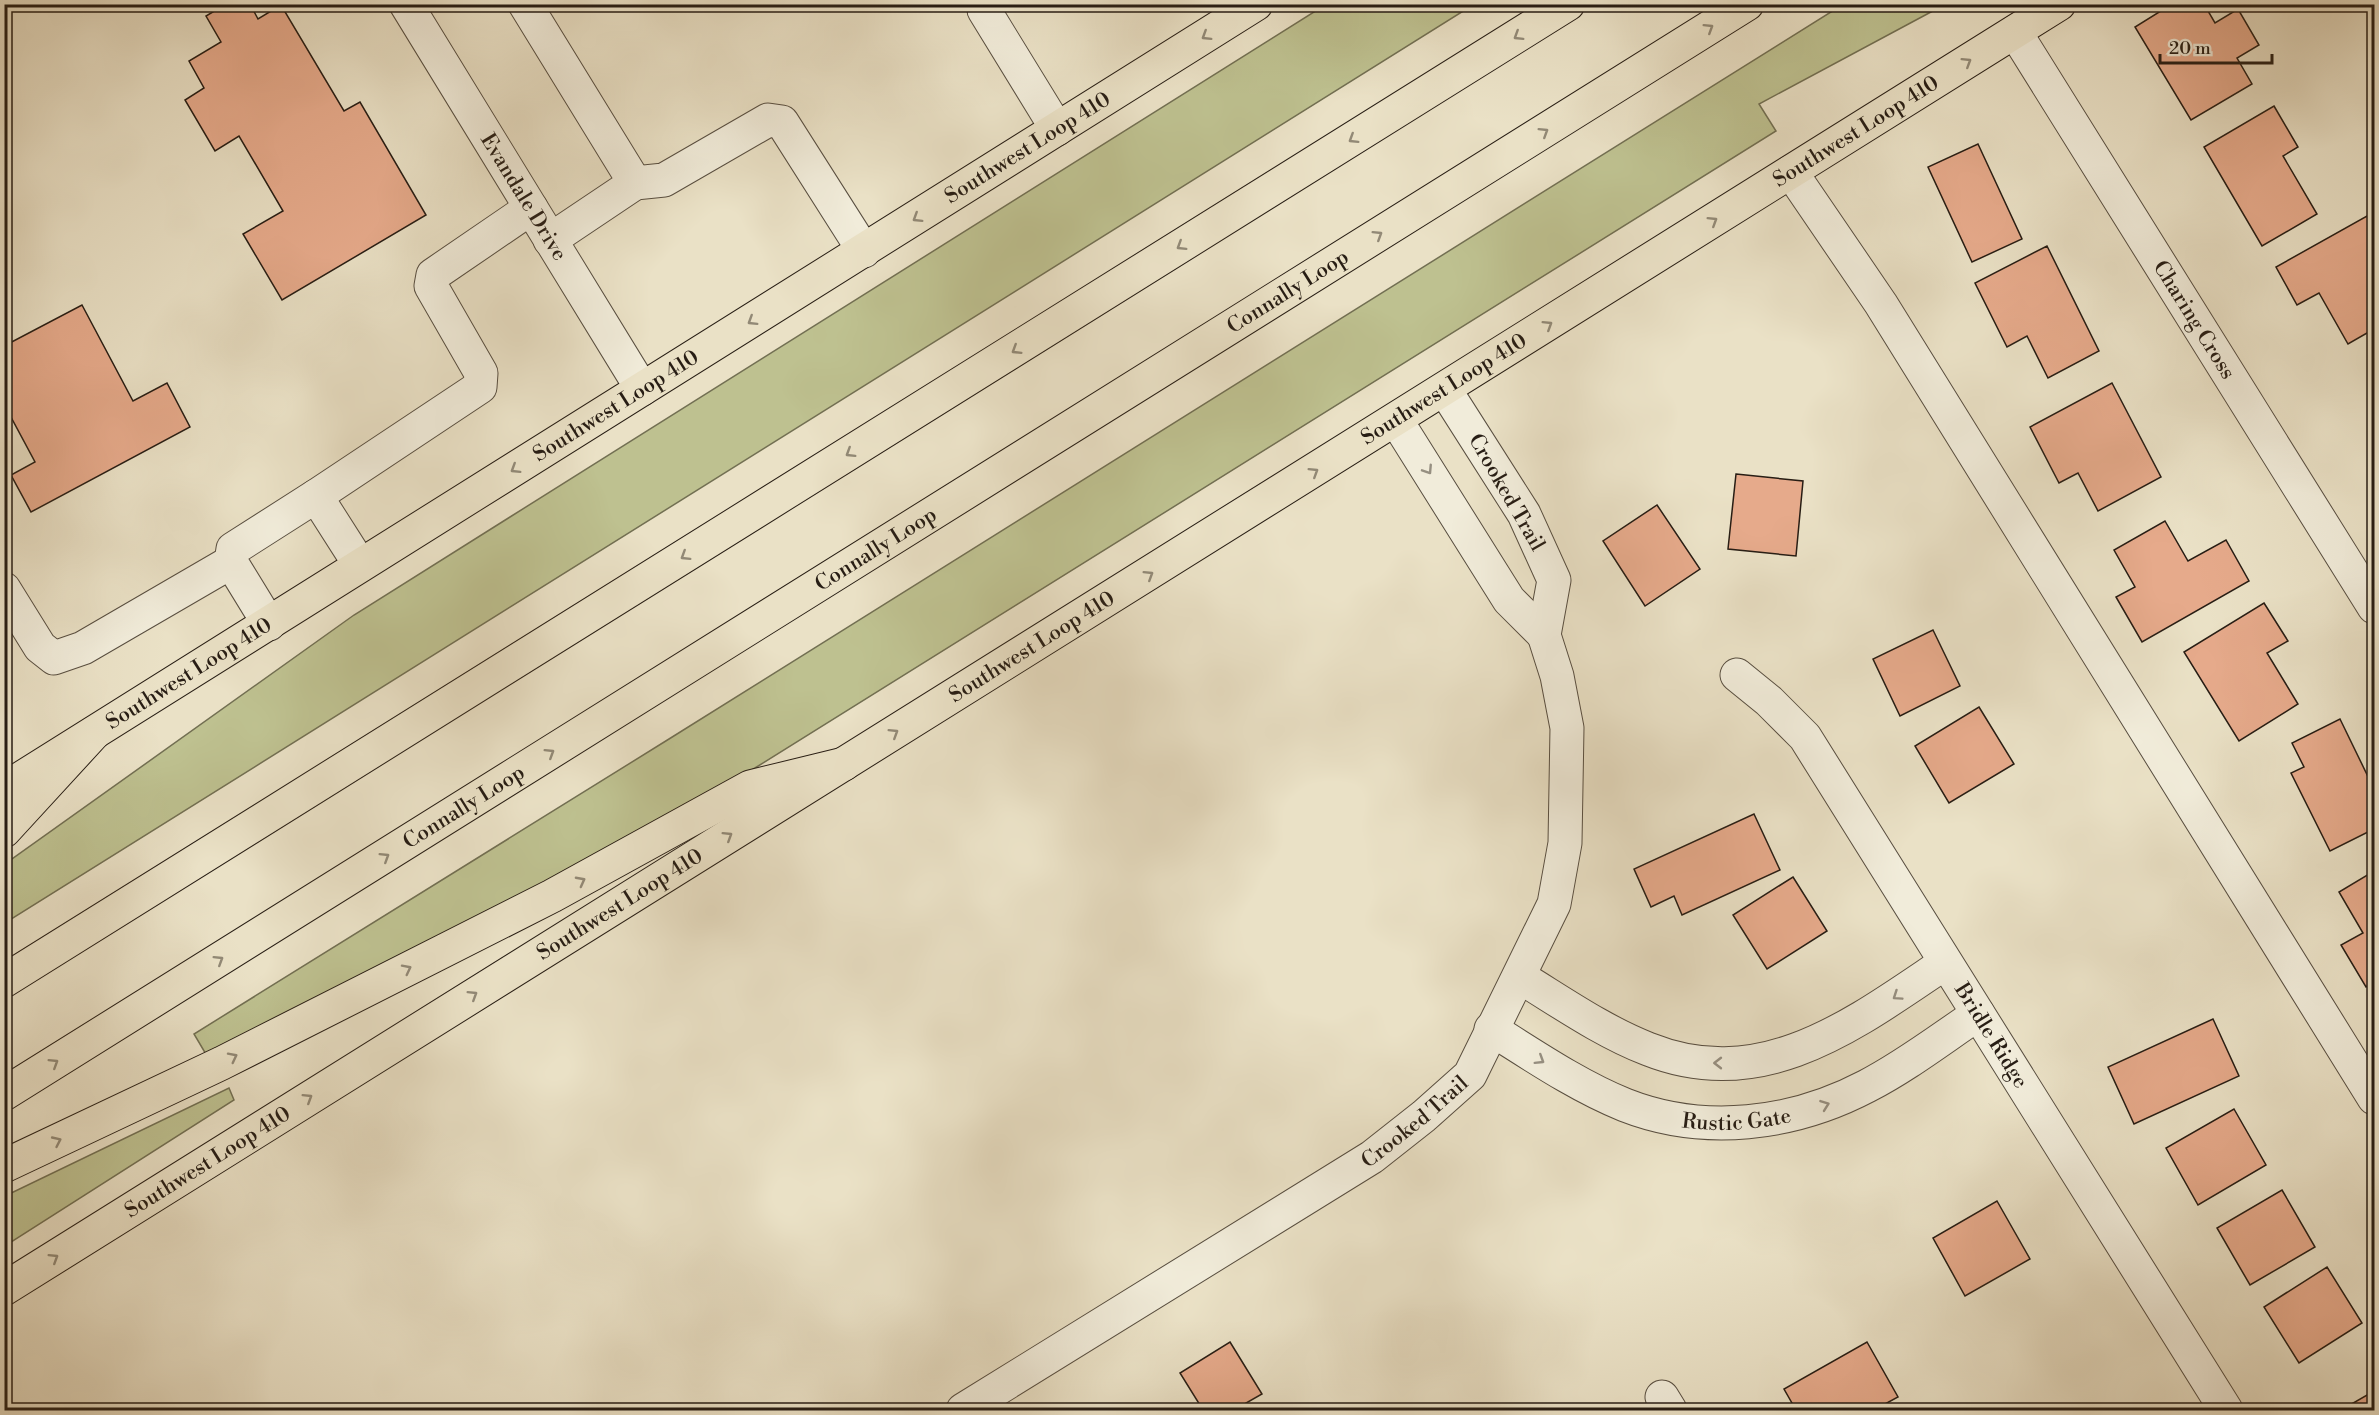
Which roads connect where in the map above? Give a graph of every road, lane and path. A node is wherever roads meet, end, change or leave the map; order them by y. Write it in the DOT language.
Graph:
graph roads {
  1 [pos="406,4"];
  2 [pos="525,4"];
  3 [pos="985,4"];
  4 [pos="1256,4"];
  5 [pos="1568,4"];
  6 [pos="1747,4"];
  7 [pos="2059,4"];
  8 [pos="2015,32"];
  9 [pos="1057,129"];
  10 [pos="1791,172"];
  11 [pos="635,183"];
  12 [pos="531,208"];
  13 [pos="550,240"];
  14 [pos="864,251"];
  15 [pos="642,389"];
  16 [pos="1445,390"];
  17 [pos="1396,420"];
  18 [pos="316,496"];
  19 [pos="231,562"];
  20 [pos="360,566"];
  21 [pos="4,589"];
  22 [pos="2374,607"];
  23 [pos="269,624"];
  24 [pos="1544,635"];
  25 [pos="1737,675"];
  26 [pos="94,733"];
  27 [pos="844,764"];
  28 [pos="4,789"];
  29 [pos="4,831"];
  30 [pos="1945,963"];
  31 [pos="1520,977"];
  32 [pos="4,981"];
  33 [pos="1978,1014"];
  34 [pos="1491,1029"];
  35 [pos="4,1095"];
  36 [pos="2374,1098"];
  37 [pos="4,1166"];
  38 [pos="4,1289"];
  39 [pos="963,1410"];
  40 [pos="2226,1410"];
  1 -- 12 [label="street, Evandale Drive"];
  2 -- 11 [label="street"];
  3 -- 9 [label="street"];
  4 -- 9 [label="main road, Southwest Loop 410, one-way"];
  5 -- 32 [label="main road, one-way"];
  35 -- 6 [label="main road, Connally Loop, one-way"];
  7 -- 8 [label="main road, Southwest Loop 410"];
  10 -- 8 [label="main road, Southwest Loop 410, one-way"];
  8 -- 22 [label="street, Charing Cross"];
  9 -- 14 [label="main road, Southwest Loop 410, one-way"];
  16 -- 10 [label="main road, Southwest Loop 410, one-way"];
  10 -- 36 [label="street"];
  11 -- 13 [label="street"];
  11 -- 14 [label="street"];
  12 -- 13 [label="street, Evandale Drive"];
  12 -- 18 [label="street"];
  13 -- 15 [label="street, Evandale Drive"];
  14 -- 15 [label="main road, Southwest Loop 410, one-way"];
  15 -- 20 [label="main road, Southwest Loop 410, one-way"];
  16 -- 17 [label="main road, Southwest Loop 410"];
  16 -- 24 [label="street, Crooked Trail"];
  17 -- 24 [label="street, Crooked Trail, one-way"];
  27 -- 17 [label="main road, Southwest Loop 410, one-way"];
  18 -- 19 [label="street"];
  18 -- 20 [label="street"];
  19 -- 21 [label="street"];
  19 -- 23 [label="street"];
  20 -- 23 [label="main road, Southwest Loop 410"];
  23 -- 26 [label="main road, Southwest Loop 410"];
  24 -- 31 [label="street, Crooked Trail"];
  25 -- 30 [label="street, Bridle Ridge"];
  26 -- 28 [label="main road, Southwest Loop 410"];
  26 -- 29 [label="main road"];
  37 -- 27 [label="main road, one-way"];
  38 -- 27 [label="main road, Southwest Loop 410, one-way"];
  30 -- 31 [label="street, one-way"];
  30 -- 33 [label="street, Bridle Ridge"];
  31 -- 34 [label="street, Crooked Trail"];
  34 -- 33 [label="street, Rustic Gate, one-way"];
  33 -- 40 [label="street, Bridle Ridge"];
  34 -- 39 [label="street, Crooked Trail"];
}
